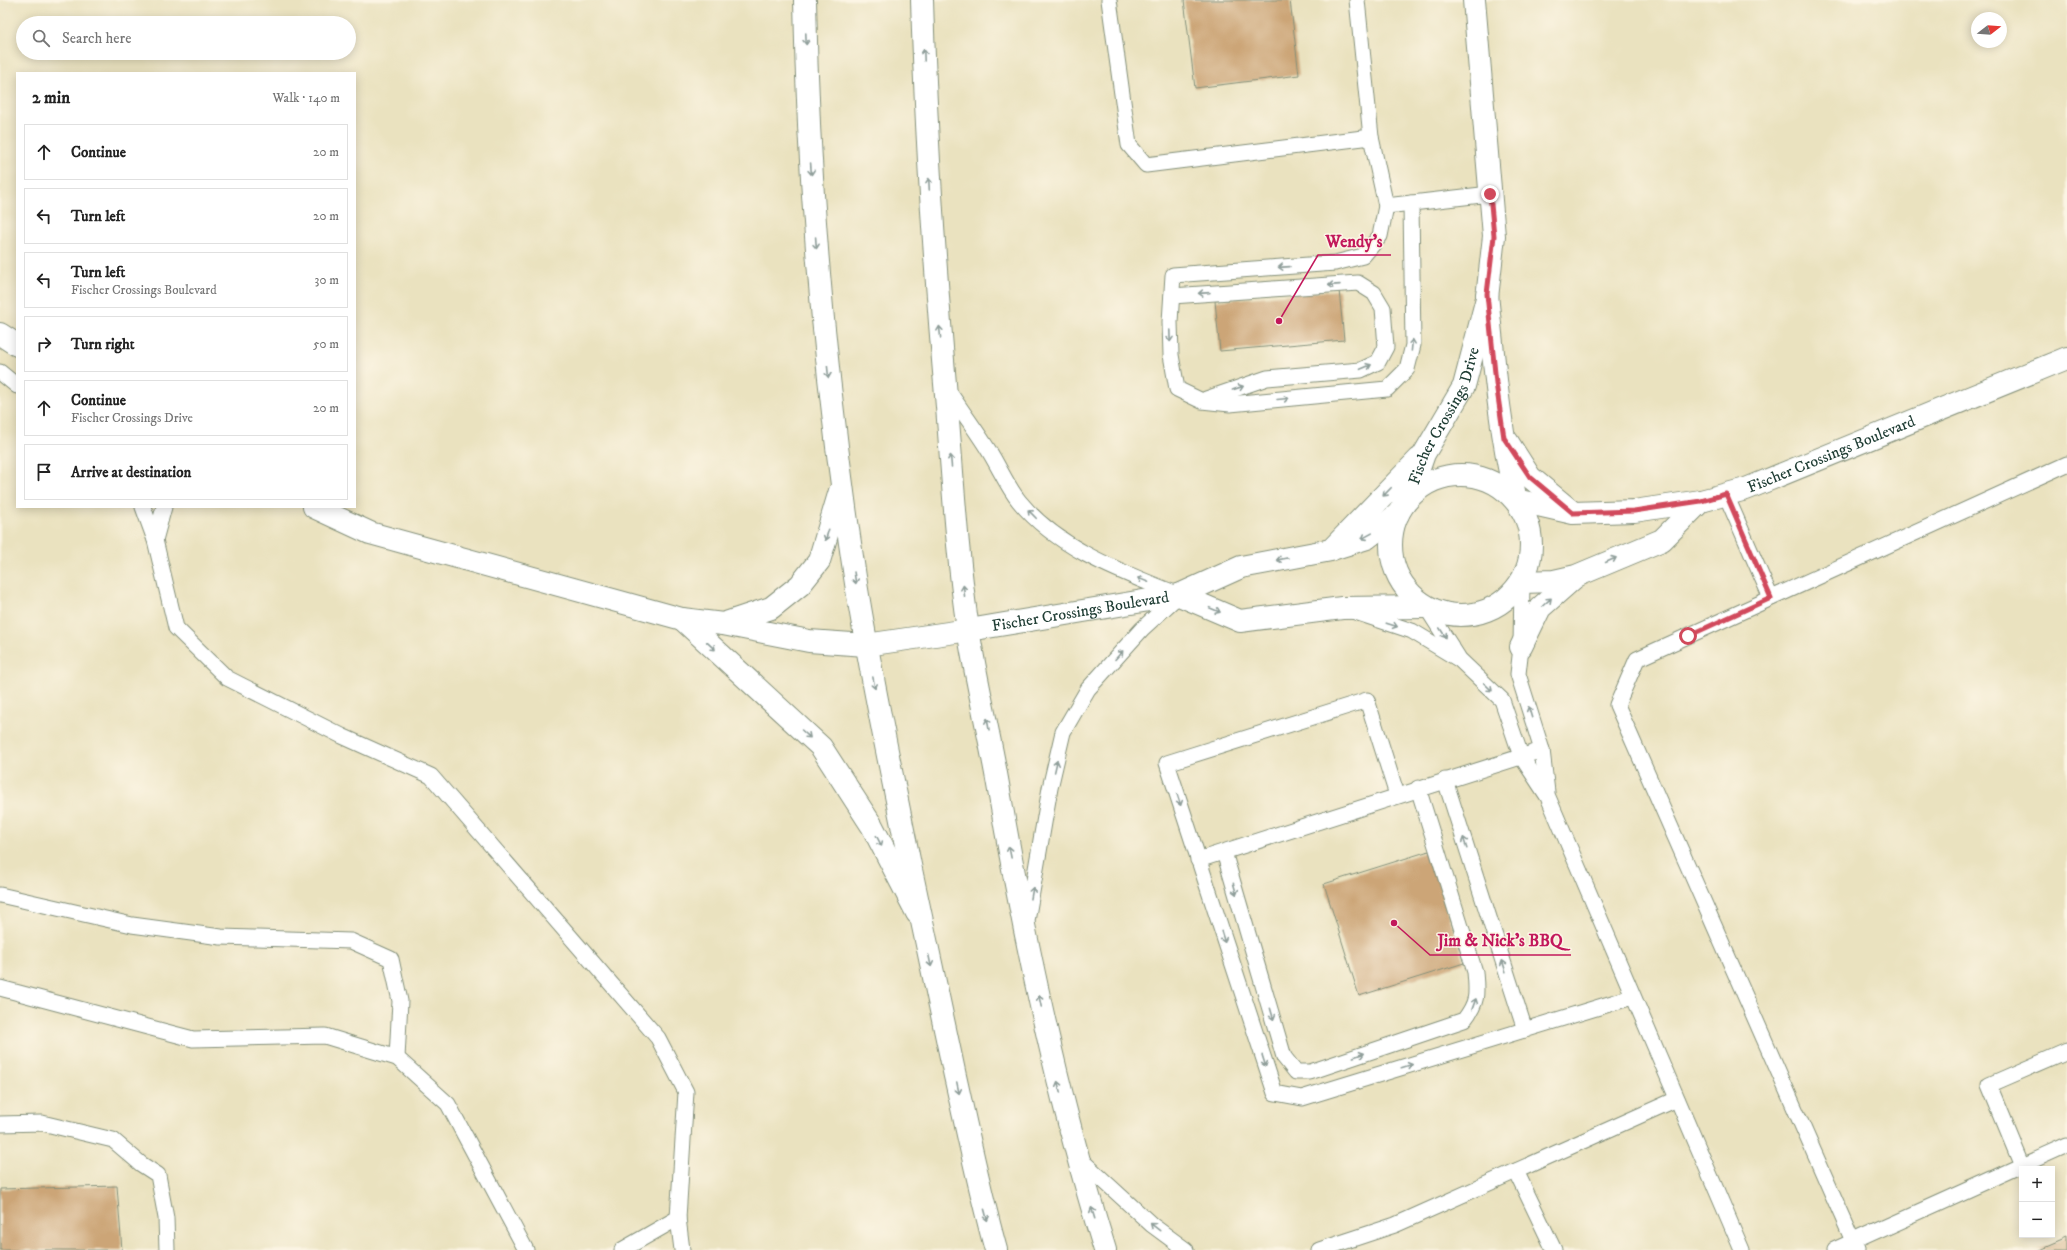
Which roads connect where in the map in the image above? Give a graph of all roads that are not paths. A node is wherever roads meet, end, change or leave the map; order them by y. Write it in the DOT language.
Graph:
graph roads {
  1 [pos="805,0"];
  2 [pos="922,0"];
  3 [pos="1109,0"];
  4 [pos="1357,0"];
  5 [pos="1474,0"];
  6 [pos="1371,137"];
  7 [pos="1490,194"];
  8 [pos="1411,203"];
  9 [pos="1386,206"];
  10 [pos="1487,294"];
  11 [pos="1172,296"];
  12 [pos="0,334"];
  13 [pos="16,344"];
  14 [pos="2067,358"];
  15 [pos="0,372"];
  16 [pos="16,385"];
  17 [pos="945,386"];
  18 [pos="1202,401"];
  19 [pos="1504,438"];
  20 [pos="1424,454"];
  21 [pos="2067,464"];
  22 [pos="842,484"];
  23 [pos="1726,494"];
  24 [pos="1516,500"];
  25 [pos="1701,501"];
  26 [pos="1403,505"];
  27 [pos="143,508"];
  28 [pos="164,508"];
  29 [pos="316,508"];
  30 [pos="1573,513"];
  31 [pos="155,540"];
  32 [pos="1331,550"];
  33 [pos="1576,576"];
  34 [pos="1522,582"];
  35 [pos="1179,595"];
  36 [pos="1771,598"];
  37 [pos="1426,607"];
  38 [pos="1342,608"];
  39 [pos="682,619"];
  40 [pos="723,624"];
  41 [pos="968,630"];
  42 [pos="866,645"];
  43 [pos="1521,648"];
  44 [pos="1460,660"];
  45 [pos="1542,750"];
  46 [pos="1521,756"];
  47 [pos="1445,780"];
  48 [pos="1418,788"];
  49 [pos="1397,795"];
  50 [pos="1548,798"];
  51 [pos="1224,852"];
  52 [pos="1198,860"];
  53 [pos="0,895"];
  54 [pos="922,923"];
  55 [pos="1025,932"];
  56 [pos="0,988"];
  57 [pos="1632,997"];
  58 [pos="1525,1030"];
  59 [pos="2067,1051"];
  60 [pos="397,1058"];
  61 [pos="1677,1099"];
  62 [pos="0,1124"];
  63 [pos="2067,1145"];
  64 [pos="1076,1156"];
  65 [pos="2022,1165"];
  66 [pos="1516,1171"];
  67 [pos="678,1218"];
  68 [pos="1855,1246"];
  69 [pos="167,1250"];
  70 [pos="526,1250"];
  71 [pos="622,1250"];
  72 [pos="682,1250"];
  73 [pos="996,1250"];
  74 [pos="1105,1250"];
  75 [pos="1186,1250"];
  76 [pos="1319,1250"];
  77 [pos="1554,1250"];
  78 [pos="1742,1250"];
  79 [pos="1834,1250"];
  1 -- 22 [label="main road, one-way"];
  17 -- 2 [label="main road, one-way"];
  3 -- 6 [label="lane"];
  4 -- 6 [label="lane"];
  5 -- 7 [label="main road, Fischer Crossings Drive"];
  6 -- 9 [label="lane"];
  7 -- 8 [label="lane"];
  7 -- 10 [label="main road, Fischer Crossings Drive"];
  8 -- 9 [label="lane"];
  18 -- 8 [label="lane, one-way"];
  9 -- 11 [label="lane, one-way"];
  10 -- 19 [label="main road"];
  10 -- 20 [label="main road, Fischer Crossings Drive"];
  11 -- 18 [label="lane, one-way"];
  18 -- 11 [label="lane, one-way"];
  12 -- 13 [label="main road"];
  14 -- 23 [label="main road, Fischer Crossings Boulevard"];
  15 -- 16 [label="lane"];
  35 -- 17 [label="lane, one-way"];
  41 -- 17 [label="main road, one-way"];
  19 -- 24 [label="main road"];
  19 -- 30 [label="main road"];
  20 -- 26 [label="main road, Fischer Crossings Drive"];
  20 -- 32 [label="main road, one-way"];
  21 -- 36 [label="lane"];
  22 -- 40 [label="main road, one-way"];
  22 -- 42 [label="main road, one-way"];
  23 -- 25 [label="main road, Fischer Crossings Boulevard"];
  23 -- 36 [label="lane"];
  24 -- 26 [label="main road"];
  24 -- 30 [label="main road, Fischer Crossings Boulevard"];
  24 -- 34 [label="main road"];
  25 -- 30 [label="main road, Fischer Crossings Boulevard"];
  33 -- 25 [label="main road, one-way"];
  26 -- 32 [label="main road, one-way"];
  26 -- 37 [label="main road"];
  27 -- 31 [label="lane"];
  28 -- 31 [label="lane"];
  29 -- 39 [label="main road, Fischer Crossings Boulevard"];
  31 -- 67 [label="lane"];
  32 -- 35 [label="main road, one-way"];
  33 -- 34 [label="main road"];
  43 -- 33 [label="main road, one-way"];
  34 -- 37 [label="main road"];
  34 -- 43 [label="lane"];
  35 -- 38 [label="main road, Fischer Crossings Boulevard, one-way"];
  35 -- 41 [label="main road, Fischer Crossings Boulevard"];
  55 -- 35 [label="lane, one-way"];
  36 -- 68 [label="lane"];
  37 -- 38 [label="main road, Fischer Crossings Boulevard"];
  37 -- 44 [label="lane, one-way"];
  38 -- 44 [label="lane, one-way"];
  39 -- 40 [label="main road, Fischer Crossings Boulevard"];
  39 -- 54 [label="main road, one-way"];
  40 -- 42 [label="main road, Fischer Crossings Boulevard"];
  41 -- 42 [label="main road, Fischer Crossings Boulevard"];
  55 -- 41 [label="main road, one-way"];
  42 -- 54 [label="main road, one-way"];
  45 -- 43 [label="lane, one-way"];
  44 -- 46 [label="lane, one-way"];
  45 -- 46 [label="lane"];
  45 -- 50 [label="lane"];
  46 -- 47 [label="lane"];
  46 -- 50 [label="lane"];
  47 -- 48 [label="lane"];
  58 -- 47 [label="lane, one-way"];
  48 -- 49 [label="lane"];
  51 -- 48 [label="lane, one-way"];
  49 -- 51 [label="lane"];
  49 -- 52 [label="lane, one-way"];
  50 -- 57 [label="lane"];
  51 -- 52 [label="lane"];
  52 -- 58 [label="lane, one-way"];
  53 -- 60 [label="lane"];
  54 -- 73 [label="main road, one-way"];
  64 -- 55 [label="main road, one-way"];
  56 -- 60 [label="lane"];
  57 -- 58 [label="lane"];
  57 -- 61 [label="lane"];
  59 -- 65 [label="lane"];
  60 -- 70 [label="lane"];
  61 -- 66 [label="lane"];
  61 -- 78 [label="lane"];
  62 -- 69 [label="lane"];
  63 -- 65 [label="lane"];
  74 -- 64 [label="main road, one-way"];
  75 -- 64 [label="lane, one-way"];
  65 -- 68 [label="lane"];
  66 -- 76 [label="lane"];
  66 -- 77 [label="lane"];
  67 -- 71 [label="lane"];
  67 -- 72 [label="lane"];
  68 -- 79 [label="lane"];
}
